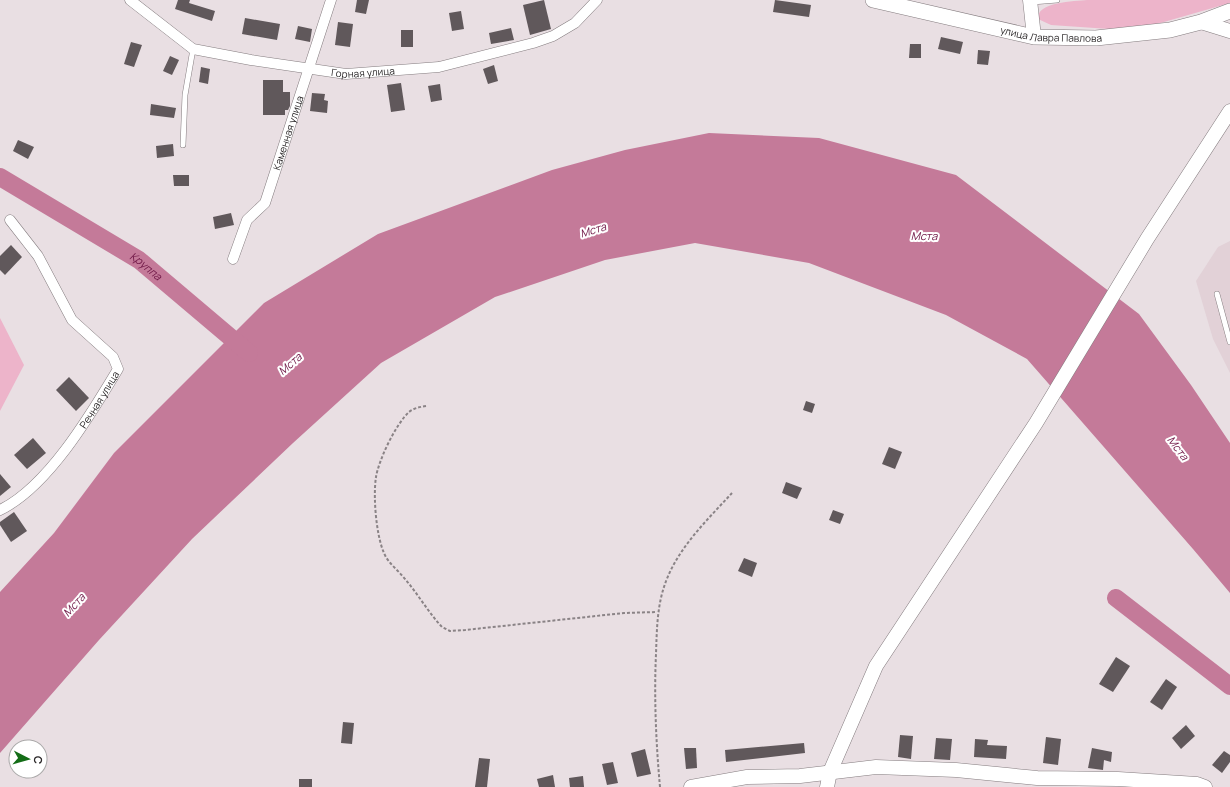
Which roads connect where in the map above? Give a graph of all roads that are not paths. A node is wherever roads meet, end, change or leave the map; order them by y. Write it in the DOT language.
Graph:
graph roads {
  1 [pos="130,0"];
  2 [pos="331,0"];
  3 [pos="597,0"];
  4 [pos="873,0"];
  5 [pos="1057,0"];
  6 [pos="1030,1"];
  7 [pos="1230,11"];
  8 [pos="1201,22"];
  9 [pos="1230,31"];
  10 [pos="1034,36"];
  11 [pos="193,48"];
  12 [pos="310,68"];
  13 [pos="1230,111"];
  14 [pos="183,145"];
  15 [pos="10,220"];
  16 [pos="233,259"];
  17 [pos="1217,294"];
  18 [pos="1230,342"];
  19 [pos="0,510"];
  20 [pos="830,772"];
  21 [pos="691,787"];
  22 [pos="827,787"];
  23 [pos="1205,787"];
  1 -- 11 [label="street, Горная улица"];
  2 -- 12 [label="street, Каменная улица"];
  3 -- 12 [label="street, Горная улица"];
  4 -- 10 [label="main road, улица Лавра Павлова"];
  5 -- 6 [label="lane"];
  6 -- 10 [label="main road"];
  7 -- 8 [label="main road, улица Лавра Павлова"];
  8 -- 9 [label="main road"];
  8 -- 10 [label="main road, улица Лавра Павлова"];
  11 -- 12 [label="street, Горная улица"];
  11 -- 14 [label="lane"];
  12 -- 16 [label="street, Каменная улица"];
  13 -- 20 [label="main road"];
  15 -- 19 [label="street, Речная улица"];
  17 -- 18 [label="lane"];
  20 -- 21 [label="main road"];
  20 -- 22 [label="main road"];
  20 -- 23 [label="main road"];
}
